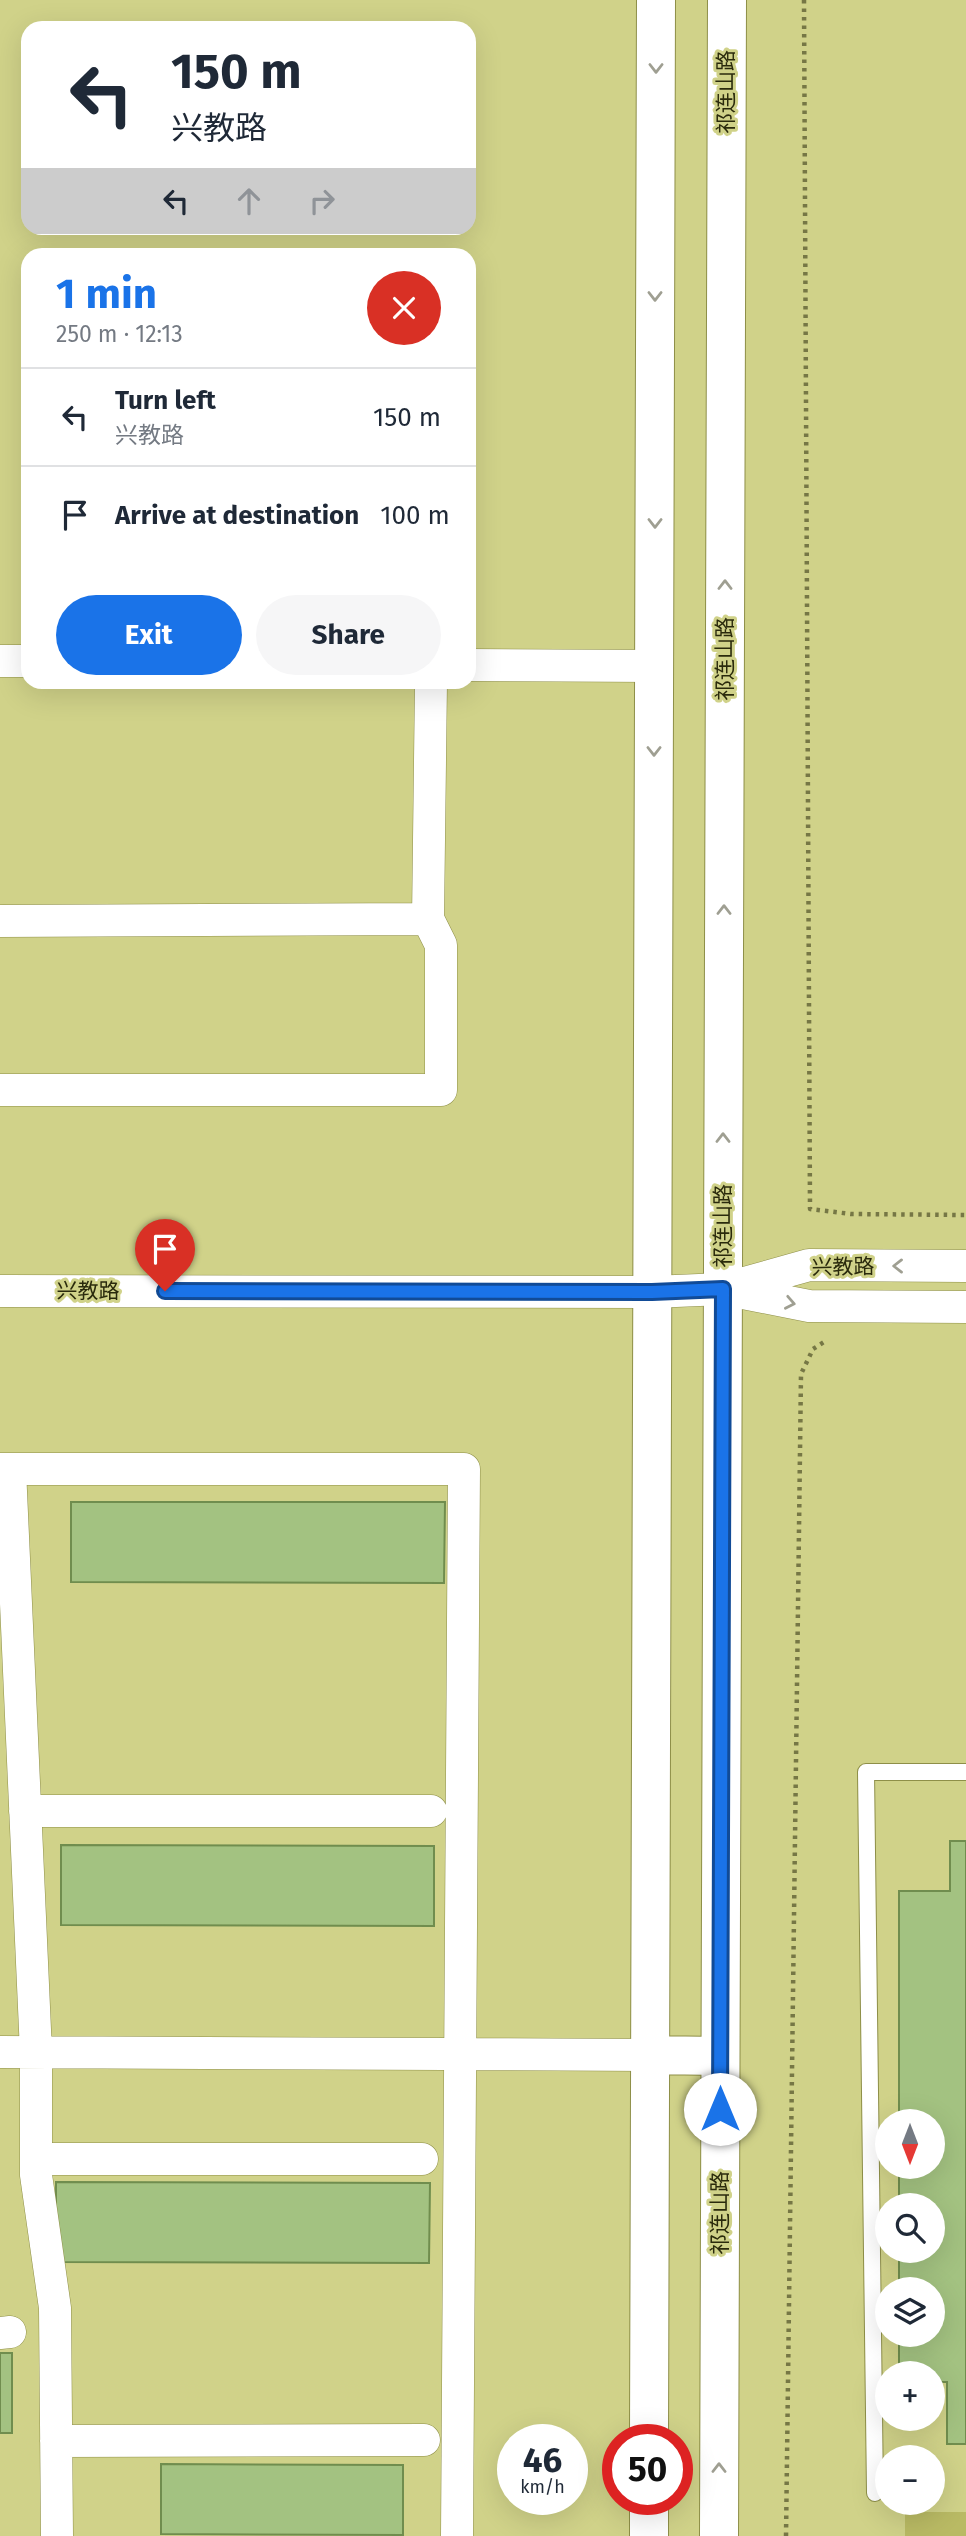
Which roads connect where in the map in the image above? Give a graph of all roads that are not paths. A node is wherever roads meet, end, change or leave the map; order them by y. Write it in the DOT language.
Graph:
graph roads {
  1 [pos="656,0"];
  2 [pos="727,0"];
  3 [pos="0,661"];
  4 [pos="21,662"];
  5 [pos="476,665"];
  6 [pos="654,666"];
  7 [pos="431,689"];
  8 [pos="428,919"];
  9 [pos="0,920"];
  10 [pos="0,1090"];
  11 [pos="966,1266"];
  12 [pos="723,1289"];
  13 [pos="0,1291"];
  14 [pos="652,1292"];
  15 [pos="966,1307"];
  16 [pos="5,1469"];
  17 [pos="966,1772"];
  18 [pos="25,1811"];
  19 [pos="430,1811"];
  20 [pos="0,2052"];
  21 [pos="36,2052"];
  22 [pos="460,2052"];
  23 [pos="650,2055"];
  24 [pos="720,2056"];
  25 [pos="36,2159"];
  26 [pos="422,2159"];
  27 [pos="649,2424"];
  28 [pos="425,2440"];
  29 [pos="56,2441"];
  30 [pos="875,2493"];
  31 [pos="649,2515"];
  32 [pos="57,2536"];
  33 [pos="457,2536"];
  34 [pos="649,2536"];
  35 [pos="719,2536"];
  1 -- 6 [label="main road, one-way"];
  12 -- 2 [label="main road, 祁连山路, one-way"];
  3 -- 4 [label="street"];
  5 -- 6 [label="street"];
  6 -- 14 [label="main road, one-way"];
  7 -- 8 [label="street"];
  8 -- 9 [label="street"];
  8 -- 10 [label="street"];
  11 -- 12 [label="street, 兴教路, one-way"];
  12 -- 14 [label="street, 兴教路"];
  12 -- 15 [label="street, 兴教路, one-way"];
  12 -- 24 [label="main road, 祁连山路"];
  13 -- 14 [label="street, 兴教路"];
  14 -- 23 [label="main road"];
  16 -- 18 [label="street"];
  16 -- 22 [label="street"];
  17 -- 30 [label="lane"];
  18 -- 19 [label="street"];
  18 -- 21 [label="street"];
  20 -- 21 [label="street"];
  21 -- 22 [label="street"];
  21 -- 25 [label="street"];
  22 -- 23 [label="street"];
  22 -- 33 [label="street"];
  23 -- 24 [label="main road"];
  23 -- 27 [label="main road"];
  35 -- 24 [label="main road, 祁连山路, one-way"];
  25 -- 26 [label="street"];
  25 -- 29 [label="street"];
  28 -- 29 [label="street"];
  29 -- 32 [label="street"];
  31 -- 34 [label="main road"];
}
